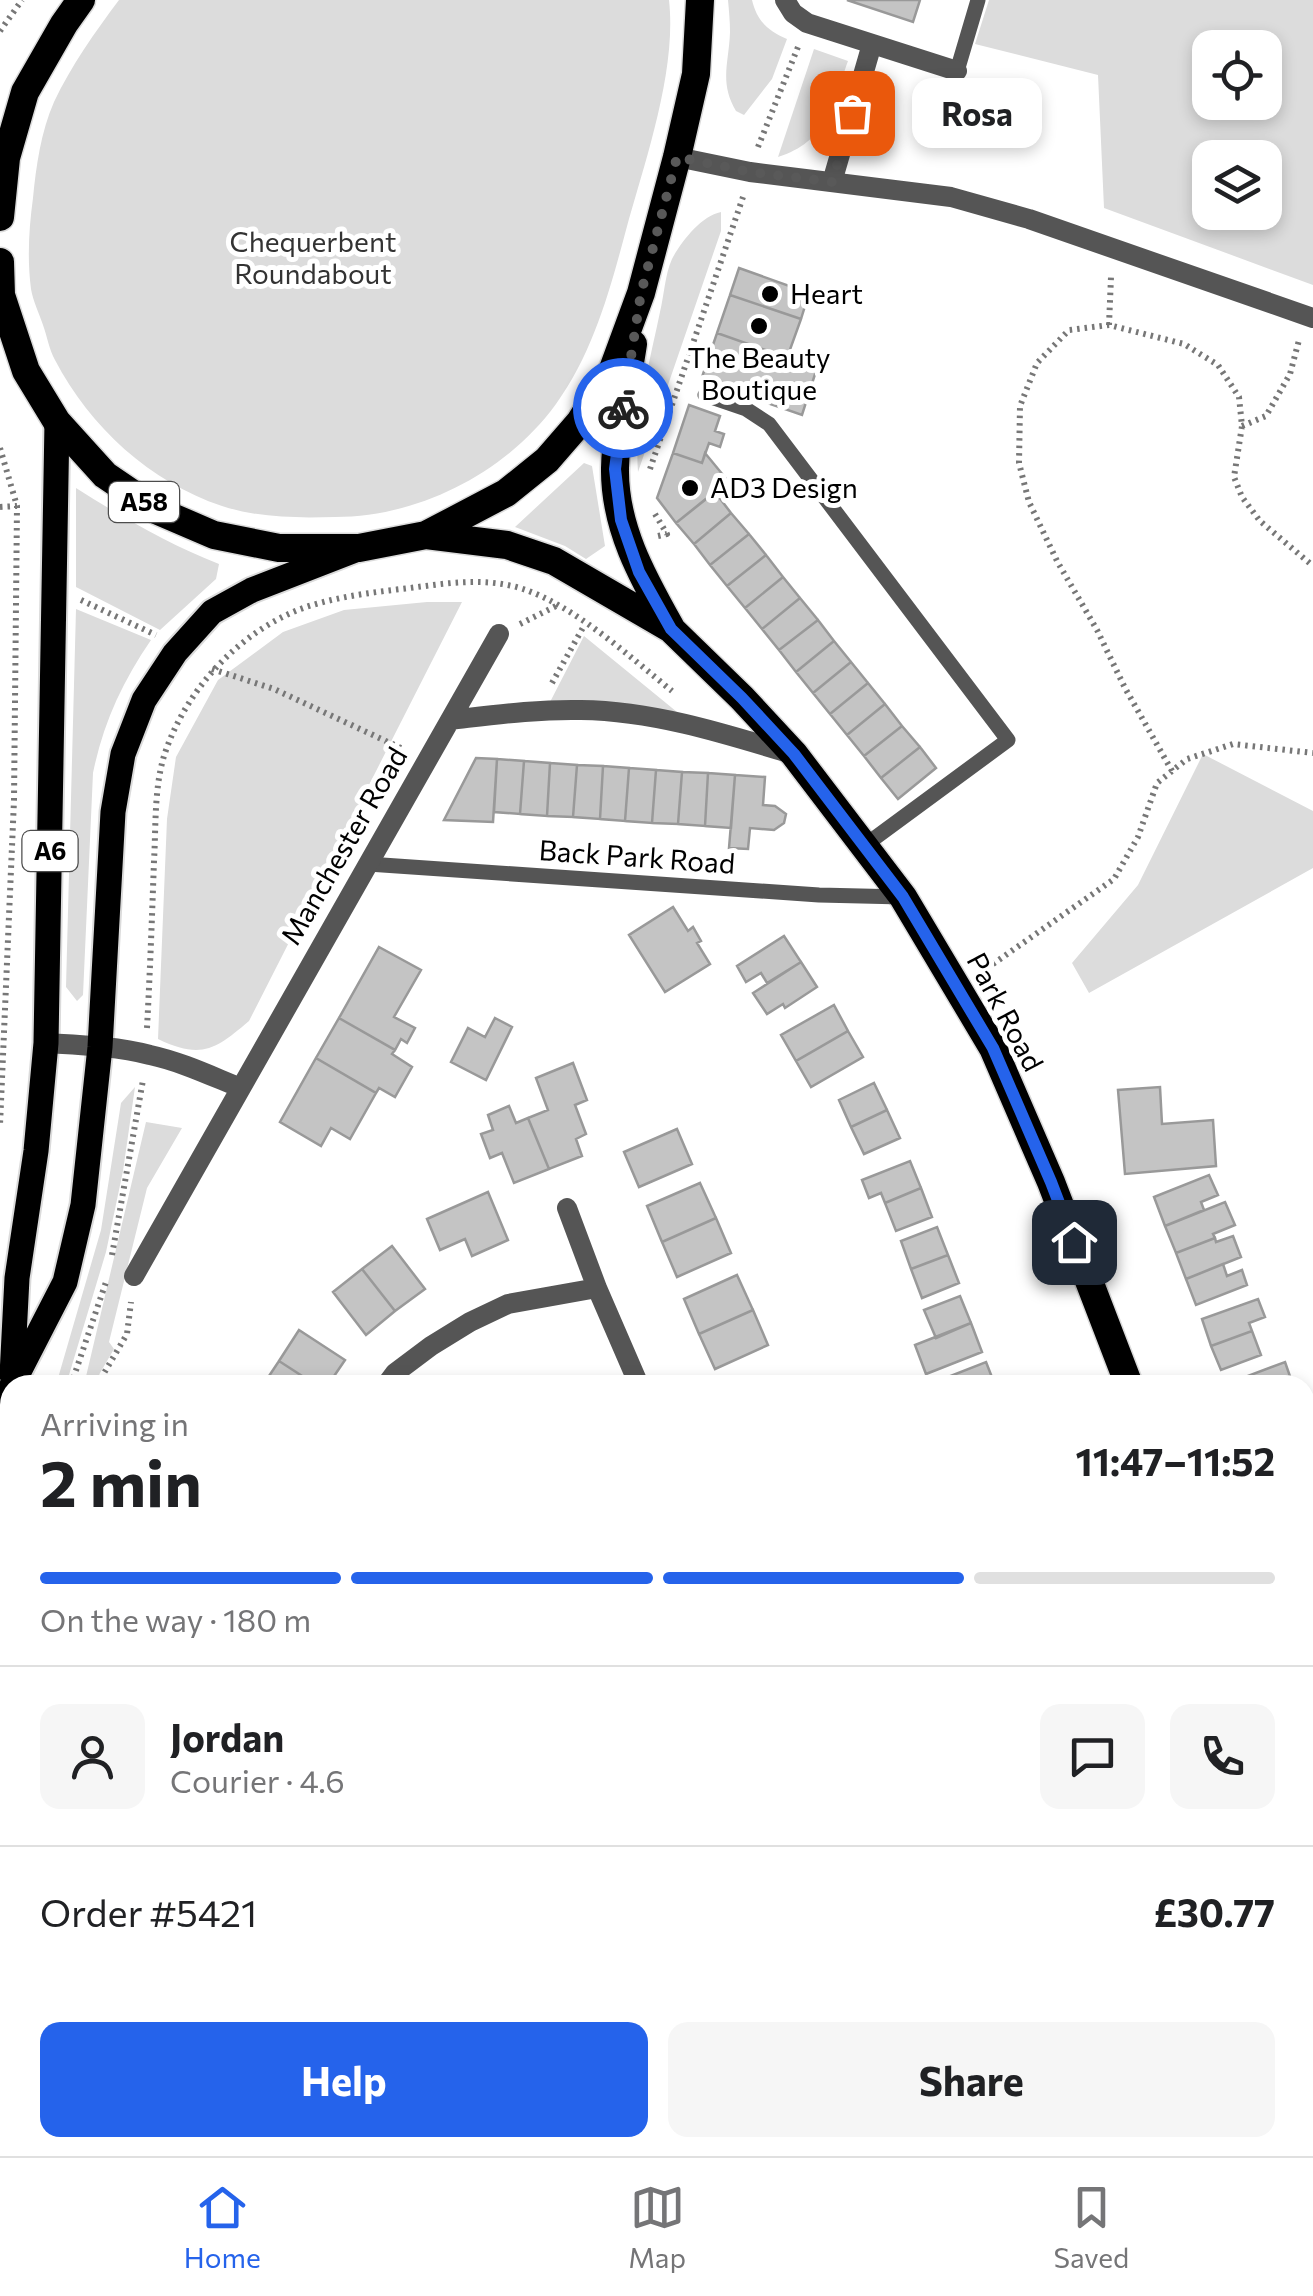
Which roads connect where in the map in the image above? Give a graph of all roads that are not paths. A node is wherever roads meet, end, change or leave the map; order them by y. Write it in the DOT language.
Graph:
graph roads {
  1 [pos="81,0"];
  2 [pos="700,0"];
  3 [pos="785,0"];
  4 [pos="978,0"];
  5 [pos="872,44"];
  6 [pos="957,71"];
  7 [pos="677,157"];
  8 [pos="832,182"];
  9 [pos="0,217"];
  10 [pos="0,262"];
  11 [pos="641,293"];
  12 [pos="0,294"];
  13 [pos="1309,317"];
  14 [pos="705,395"];
  15 [pos="57,422"];
  16 [pos="426,536"];
  17 [pos="360,548"];
  18 [pos="671,629"];
  19 [pos="499,634"];
  20 [pos="450,720"];
  21 [pos="794,754"];
  22 [pos="864,846"];
  23 [pos="368,864"];
  24 [pos="903,897"];
  25 [pos="46,1043"];
  26 [pos="100,1046"];
  27 [pos="241,1088"];
  28 [pos="567,1208"];
  29 [pos="134,1276"];
  30 [pos="596,1288"];
  31 [pos="12,1375"];
  32 [pos="17,1375"];
  33 [pos="394,1375"];
  34 [pos="635,1375"];
  35 [pos="1126,1375"];
  1 -- 9 [label="highway"];
  2 -- 7 [label="highway, A58"];
  3 -- 5 [label="street"];
  4 -- 6 [label="lane"];
  5 -- 6 [label="street"];
  5 -- 8 [label="street"];
  7 -- 8 [label="street"];
  7 -- 11 [label="highway, A58"];
  8 -- 13 [label="street"];
  10 -- 12 [label="highway, A58"];
  11 -- 16 [label="highway, A58"];
  11 -- 18 [label="highway, Park Road / A58"];
  12 -- 15 [label="highway, A58"];
  14 -- 22 [label="lane"];
  15 -- 17 [label="highway, A58"];
  15 -- 25 [label="main road, A6"];
  16 -- 17 [label="highway, A58"];
  16 -- 18 [label="highway, Park Road / A58"];
  17 -- 26 [label="main road, A6"];
  18 -- 21 [label="highway, Park Road / A58"];
  19 -- 20 [label="street, Manchester Road"];
  20 -- 21 [label="street"];
  20 -- 23 [label="street, Manchester Road"];
  21 -- 22 [label="highway, Park Road / A58"];
  22 -- 24 [label="highway, Park Road / A58"];
  23 -- 24 [label="lane, Back Park Road"];
  23 -- 27 [label="street, Manchester Road"];
  24 -- 35 [label="highway, Park Road / A58"];
  25 -- 26 [label="street"];
  25 -- 31 [label="main road, A6"];
  26 -- 27 [label="street"];
  26 -- 32 [label="main road, A6"];
  27 -- 29 [label="street, Manchester Road"];
  28 -- 30 [label="street"];
  30 -- 33 [label="street"];
  30 -- 34 [label="street"];
}
